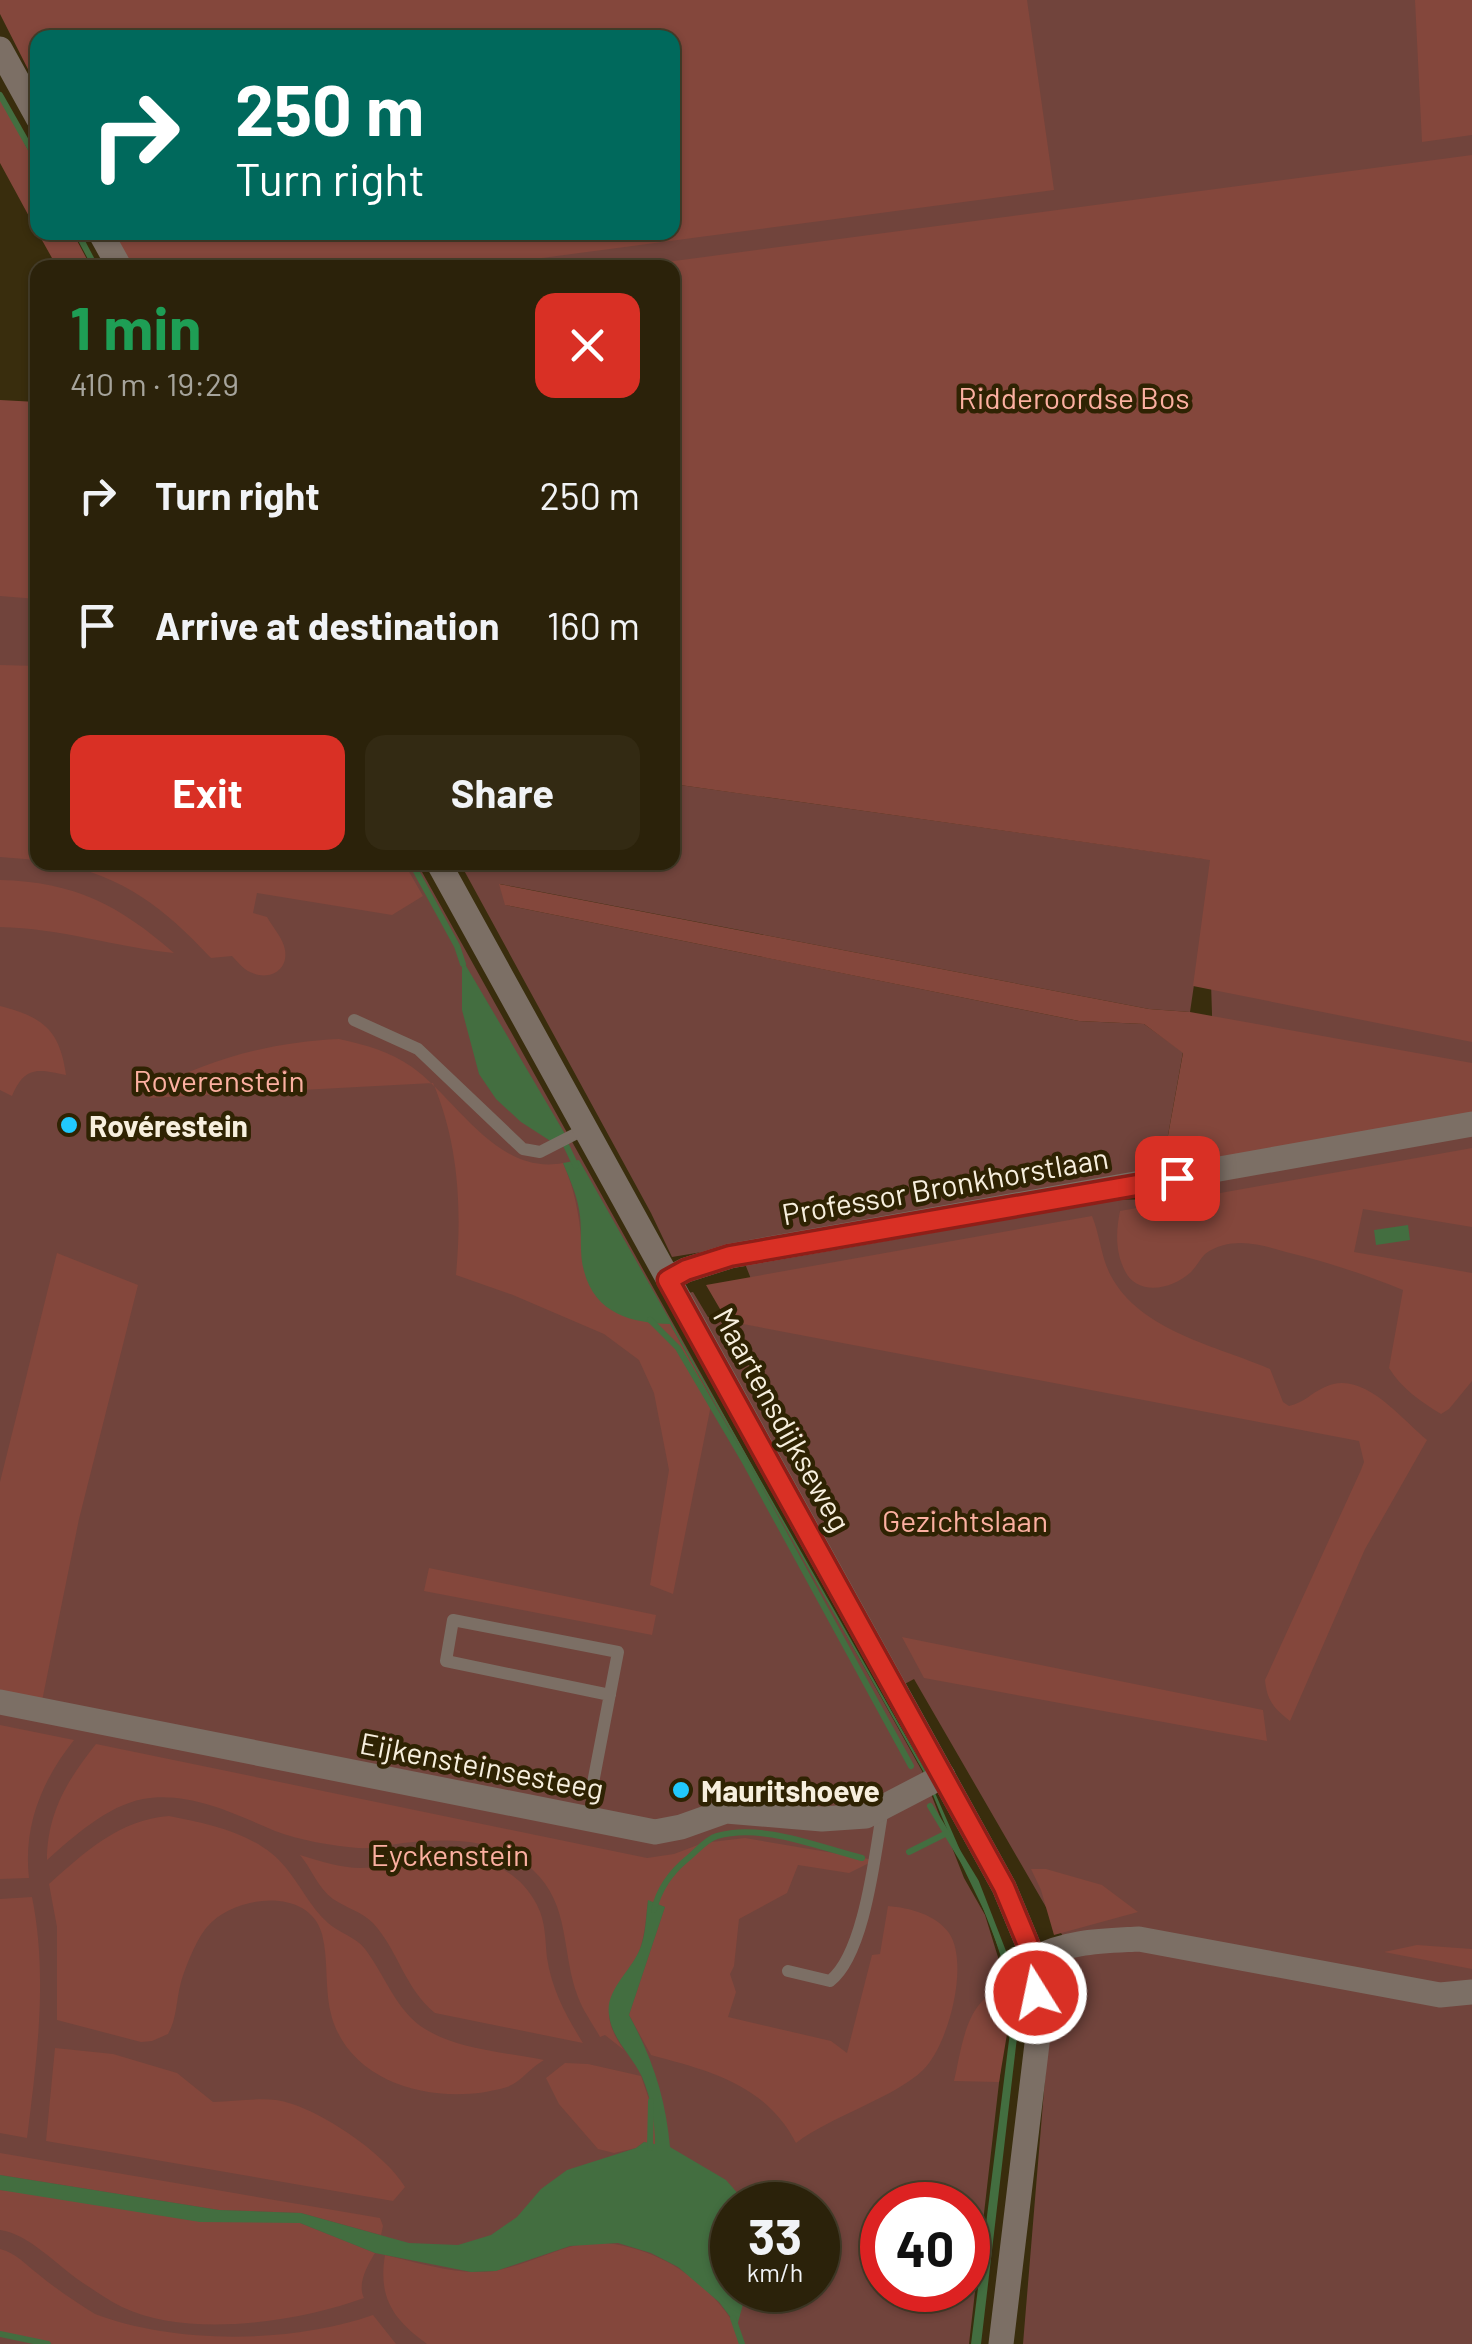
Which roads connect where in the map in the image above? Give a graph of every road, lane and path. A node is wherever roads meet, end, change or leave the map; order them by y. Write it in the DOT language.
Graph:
graph roads {
  1 [pos="0,49"];
  2 [pos="30,103"];
  3 [pos="442,870"];
  4 [pos="354,1020"];
  5 [pos="1472,1124"];
  6 [pos="583,1130"];
  7 [pos="668,1280"];
  8 [pos="610,1696"];
  9 [pos="0,1702"];
  10 [pos="943,1776"];
  11 [pos="883,1808"];
  12 [pos="592,1820"];
  13 [pos="1034,1959"];
  14 [pos="788,1971"];
  15 [pos="1472,1992"];
  16 [pos="1002,2344"];
  1 -- 2 [label="street"];
  3 -- 6 [label="street, Maartensdijkseweg"];
  4 -- 6 [label="lane"];
  5 -- 7 [label="street, Professor Bronkhorstlaan"];
  6 -- 7 [label="street, Maartensdijkseweg"];
  7 -- 10 [label="street, Maartensdijkseweg"];
  8 -- 8 [label="lane"];
  8 -- 12 [label="lane"];
  9 -- 12 [label="street, Eijkensteinsesteeg"];
  10 -- 11 [label="street, Eijkensteinsesteeg"];
  10 -- 13 [label="street, Maartensdijkseweg"];
  11 -- 12 [label="street, Eijkensteinsesteeg"];
  11 -- 14 [label="lane"];
  13 -- 15 [label="street"];
  13 -- 16 [label="street"];
}
